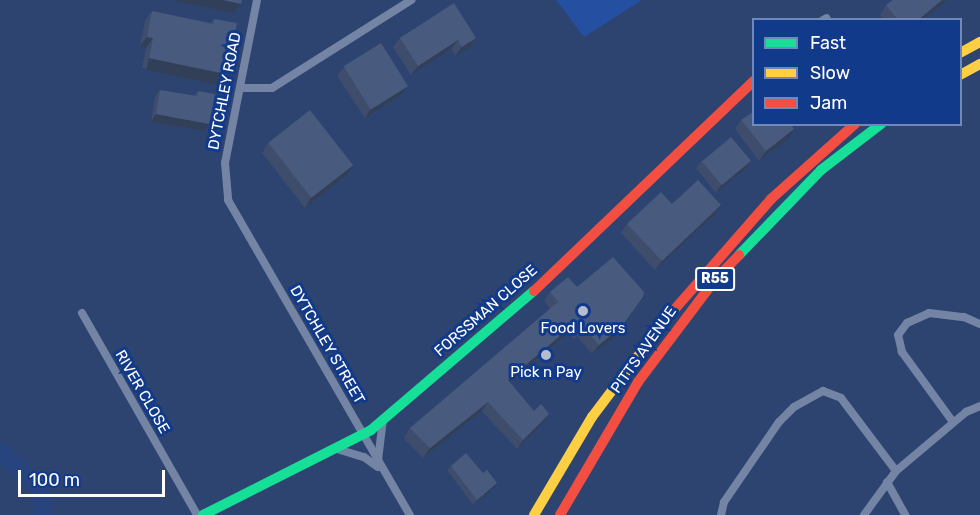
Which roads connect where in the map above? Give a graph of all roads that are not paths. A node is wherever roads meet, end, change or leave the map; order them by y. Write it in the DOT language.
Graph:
graph roads {
  1 [pos="257,0"];
  2 [pos="411,0"];
  3 [pos="980,42"];
  4 [pos="962,52"];
  5 [pos="980,64"];
  6 [pos="962,74"];
  7 [pos="752,82"];
  8 [pos="240,88"];
  9 [pos="853,126"];
  10 [pos="878,126"];
  11 [pos="224,187"];
  12 [pos="82,313"];
  13 [pos="980,323"];
  14 [pos="980,406"];
  15 [pos="384,420"];
  16 [pos="953,422"];
  17 [pos="362,436"];
  18 [pos="337,449"];
  19 [pos="380,466"];
  20 [pos="896,471"];
  21 [pos="887,482"];
  22 [pos="546,492"];
  23 [pos="197,515"];
  24 [pos="203,515"];
  25 [pos="410,515"];
  26 [pos="528,515"];
  27 [pos="534,515"];
  28 [pos="560,515"];
  29 [pos="721,515"];
  30 [pos="864,515"];
  31 [pos="905,515"];
  1 -- 8 [label="street, DYTCHLEY ROAD"];
  2 -- 8 [label="street"];
  3 -- 4 [label="main road"];
  5 -- 6 [label="main road"];
  7 -- 15 [label="main road, FORSSMAN CLOSE"];
  8 -- 11 [label="street, DYTCHLEY ROAD"];
  9 -- 22 [label="main road, PITTS AVENUE / R55"];
  10 -- 28 [label="main road, PITTS AVENUE / R55"];
  11 -- 17 [label="street, DYTCHLEY STREET"];
  12 -- 23 [label="street, RIVER CLOSE"];
  13 -- 16 [label="street"];
  14 -- 16 [label="street"];
  15 -- 17 [label="main road, FORSSMAN CLOSE"];
  15 -- 19 [label="street"];
  16 -- 20 [label="street"];
  17 -- 18 [label="main road, FORSSMAN CLOSE"];
  17 -- 19 [label="street, DYTCHLEY STREET"];
  18 -- 19 [label="street"];
  18 -- 24 [label="main road, FORSSMAN CLOSE"];
  19 -- 25 [label="street, DYTCHLEY STREET"];
  20 -- 21 [label="street"];
  20 -- 29 [label="street"];
  21 -- 30 [label="street"];
  21 -- 31 [label="street"];
  22 -- 26 [label="main road"];
  22 -- 27 [label="main road, PITTS AVENUE / R55"];
}
